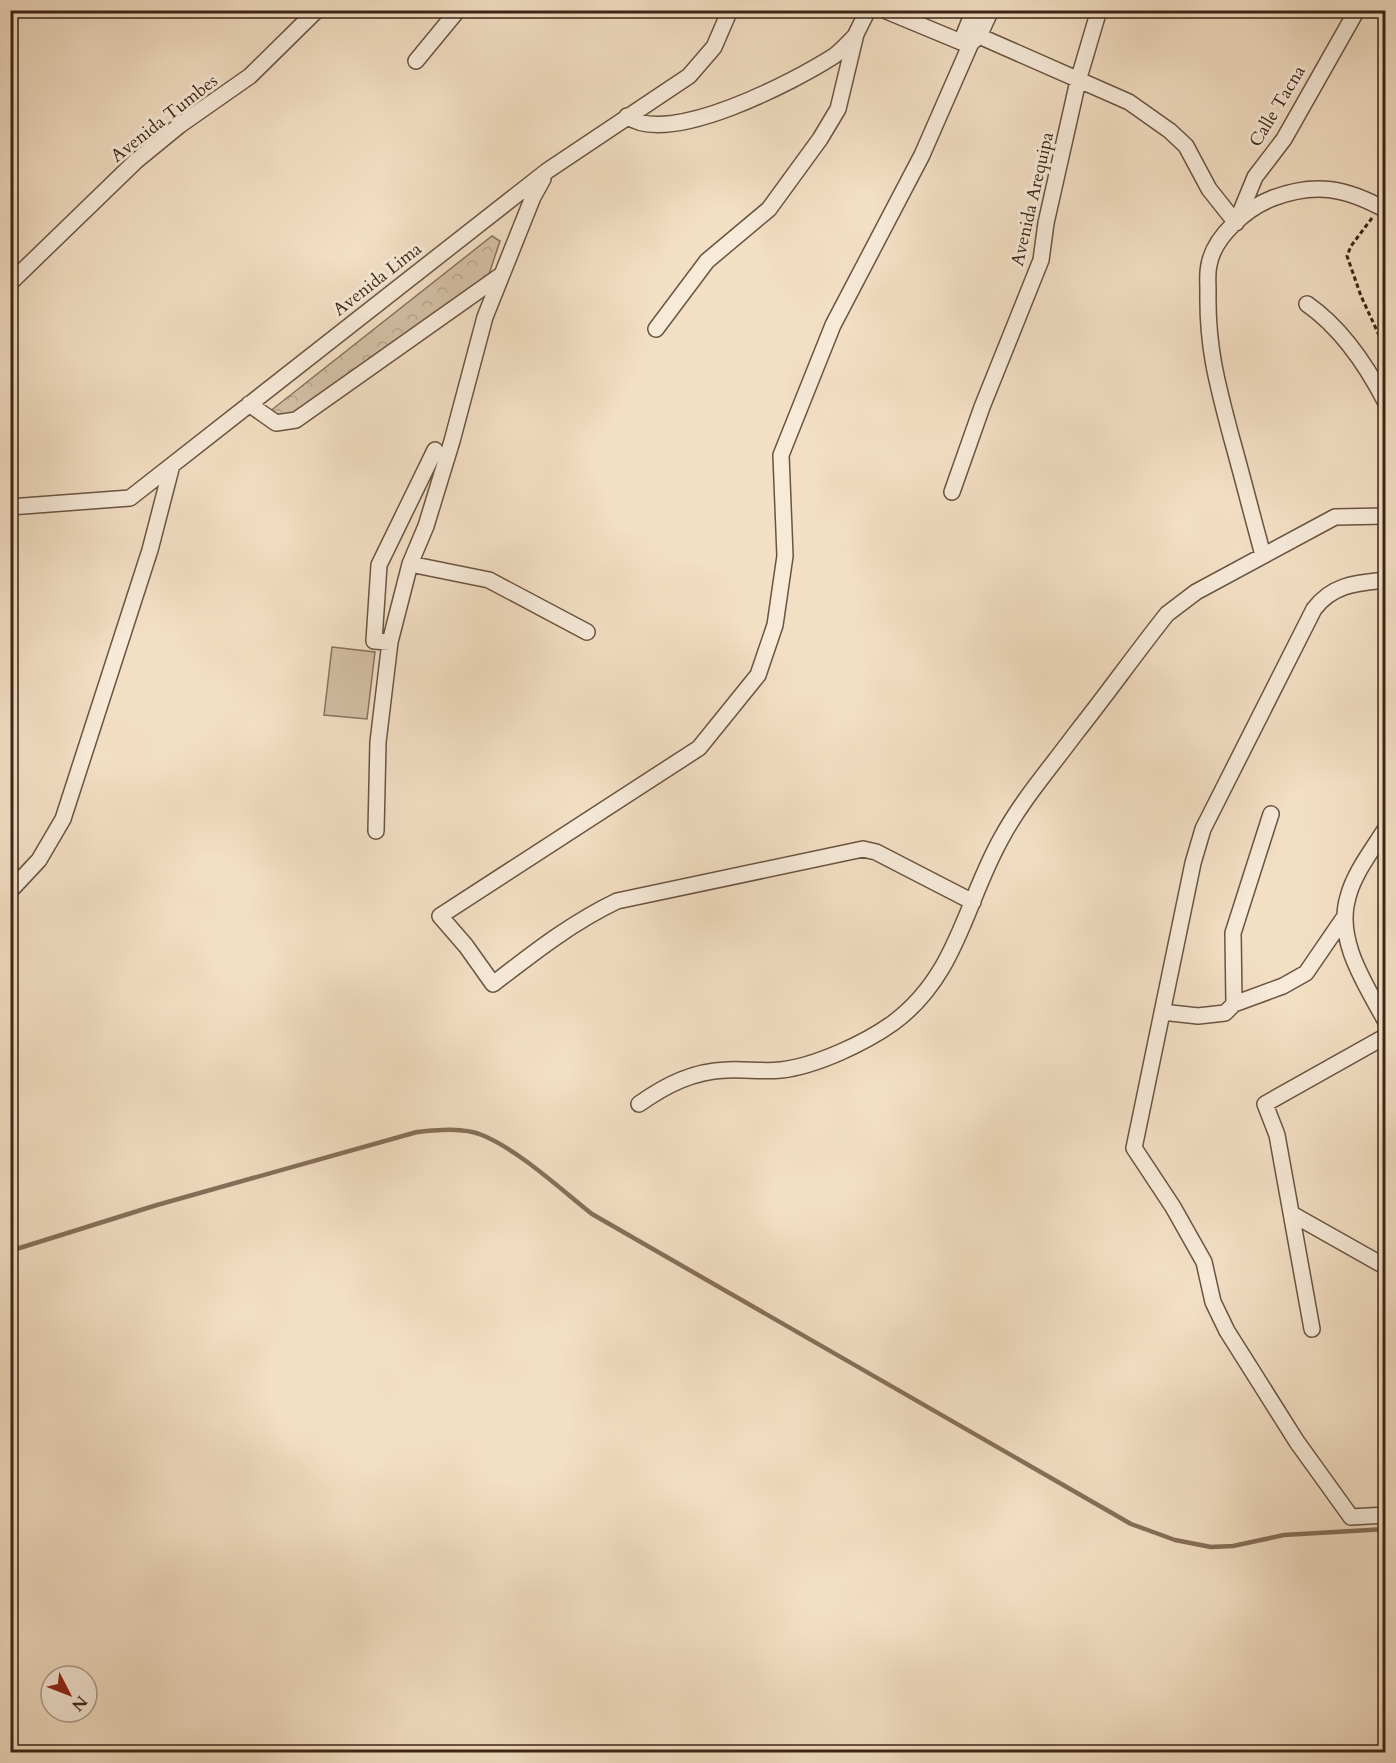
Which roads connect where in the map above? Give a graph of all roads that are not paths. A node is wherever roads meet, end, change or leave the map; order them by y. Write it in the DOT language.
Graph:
graph roads {
  1 [pos="316,10"];
  2 [pos="458,10"];
  3 [pos="730,10"];
  4 [pos="868,10"];
  5 [pos="884,10"];
  6 [pos="974,10"];
  7 [pos="991,10"];
  8 [pos="1099,10"];
  9 [pos="1357,10"];
  10 [pos="856,34"];
  11 [pos="970,40"];
  12 [pos="416,61"];
  13 [pos="1078,81"];
  14 [pos="627,116"];
  15 [pos="548,171"];
  16 [pos="1383,209"];
  17 [pos="1236,223"];
  18 [pos="501,275"];
  19 [pos="10,283"];
  20 [pos="1307,304"];
  21 [pos="656,329"];
  22 [pos="1386,403"];
  23 [pos="249,404"];
  24 [pos="435,450"];
  25 [pos="172,465"];
  26 [pos="952,492"];
  27 [pos="10,507"];
  28 [pos="1386,516"];
  29 [pos="1263,555"];
  30 [pos="410,564"];
  31 [pos="1386,580"];
  32 [pos="587,632"];
  33 [pos="390,642"];
  34 [pos="1270,814"];
  35 [pos="1386,828"];
  36 [pos="376,831"];
  37 [pos="10,891"];
  38 [pos="973,902"];
  39 [pos="1343,919"];
  40 [pos="1234,1004"];
  41 [pos="1162,1012"];
  42 [pos="1386,1022"];
  43 [pos="1386,1035"];
  44 [pos="639,1104"];
  45 [pos="1292,1214"];
  46 [pos="1386,1267"];
  47 [pos="1312,1329"];
  48 [pos="1386,1515"];
  1 -- 19 [label="street, Avenida Tumbes"];
  2 -- 12 [label="street"];
  3 -- 14 [label="street, Avenida Lima"];
  4 -- 10 [label="street"];
  5 -- 11 [label="street"];
  6 -- 11 [label="street"];
  7 -- 11 [label="street"];
  8 -- 13 [label="street, Avenida Arequipa"];
  9 -- 17 [label="street, Calle Tacna"];
  10 -- 14 [label="street"];
  10 -- 21 [label="street"];
  11 -- 13 [label="street"];
  11 -- 38 [label="street"];
  13 -- 17 [label="street"];
  13 -- 26 [label="street, Avenida Arequipa"];
  14 -- 15 [label="street, Avenida Lima"];
  15 -- 18 [label="street"];
  15 -- 23 [label="street, Avenida Lima"];
  16 -- 17 [label="street"];
  17 -- 29 [label="street"];
  18 -- 23 [label="street"];
  18 -- 30 [label="street"];
  20 -- 22 [label="street"];
  23 -- 25 [label="street, Avenida Lima"];
  24 -- 33 [label="street"];
  25 -- 27 [label="street, Avenida Lima"];
  25 -- 37 [label="street"];
  28 -- 29 [label="street"];
  29 -- 38 [label="street"];
  30 -- 32 [label="street"];
  30 -- 33 [label="street"];
  31 -- 41 [label="street"];
  33 -- 36 [label="street"];
  34 -- 40 [label="street"];
  35 -- 39 [label="street"];
  38 -- 44 [label="street"];
  39 -- 40 [label="street"];
  39 -- 42 [label="street"];
  40 -- 41 [label="street"];
  41 -- 48 [label="street"];
  43 -- 45 [label="street"];
  45 -- 46 [label="street"];
  45 -- 47 [label="street"];
}
